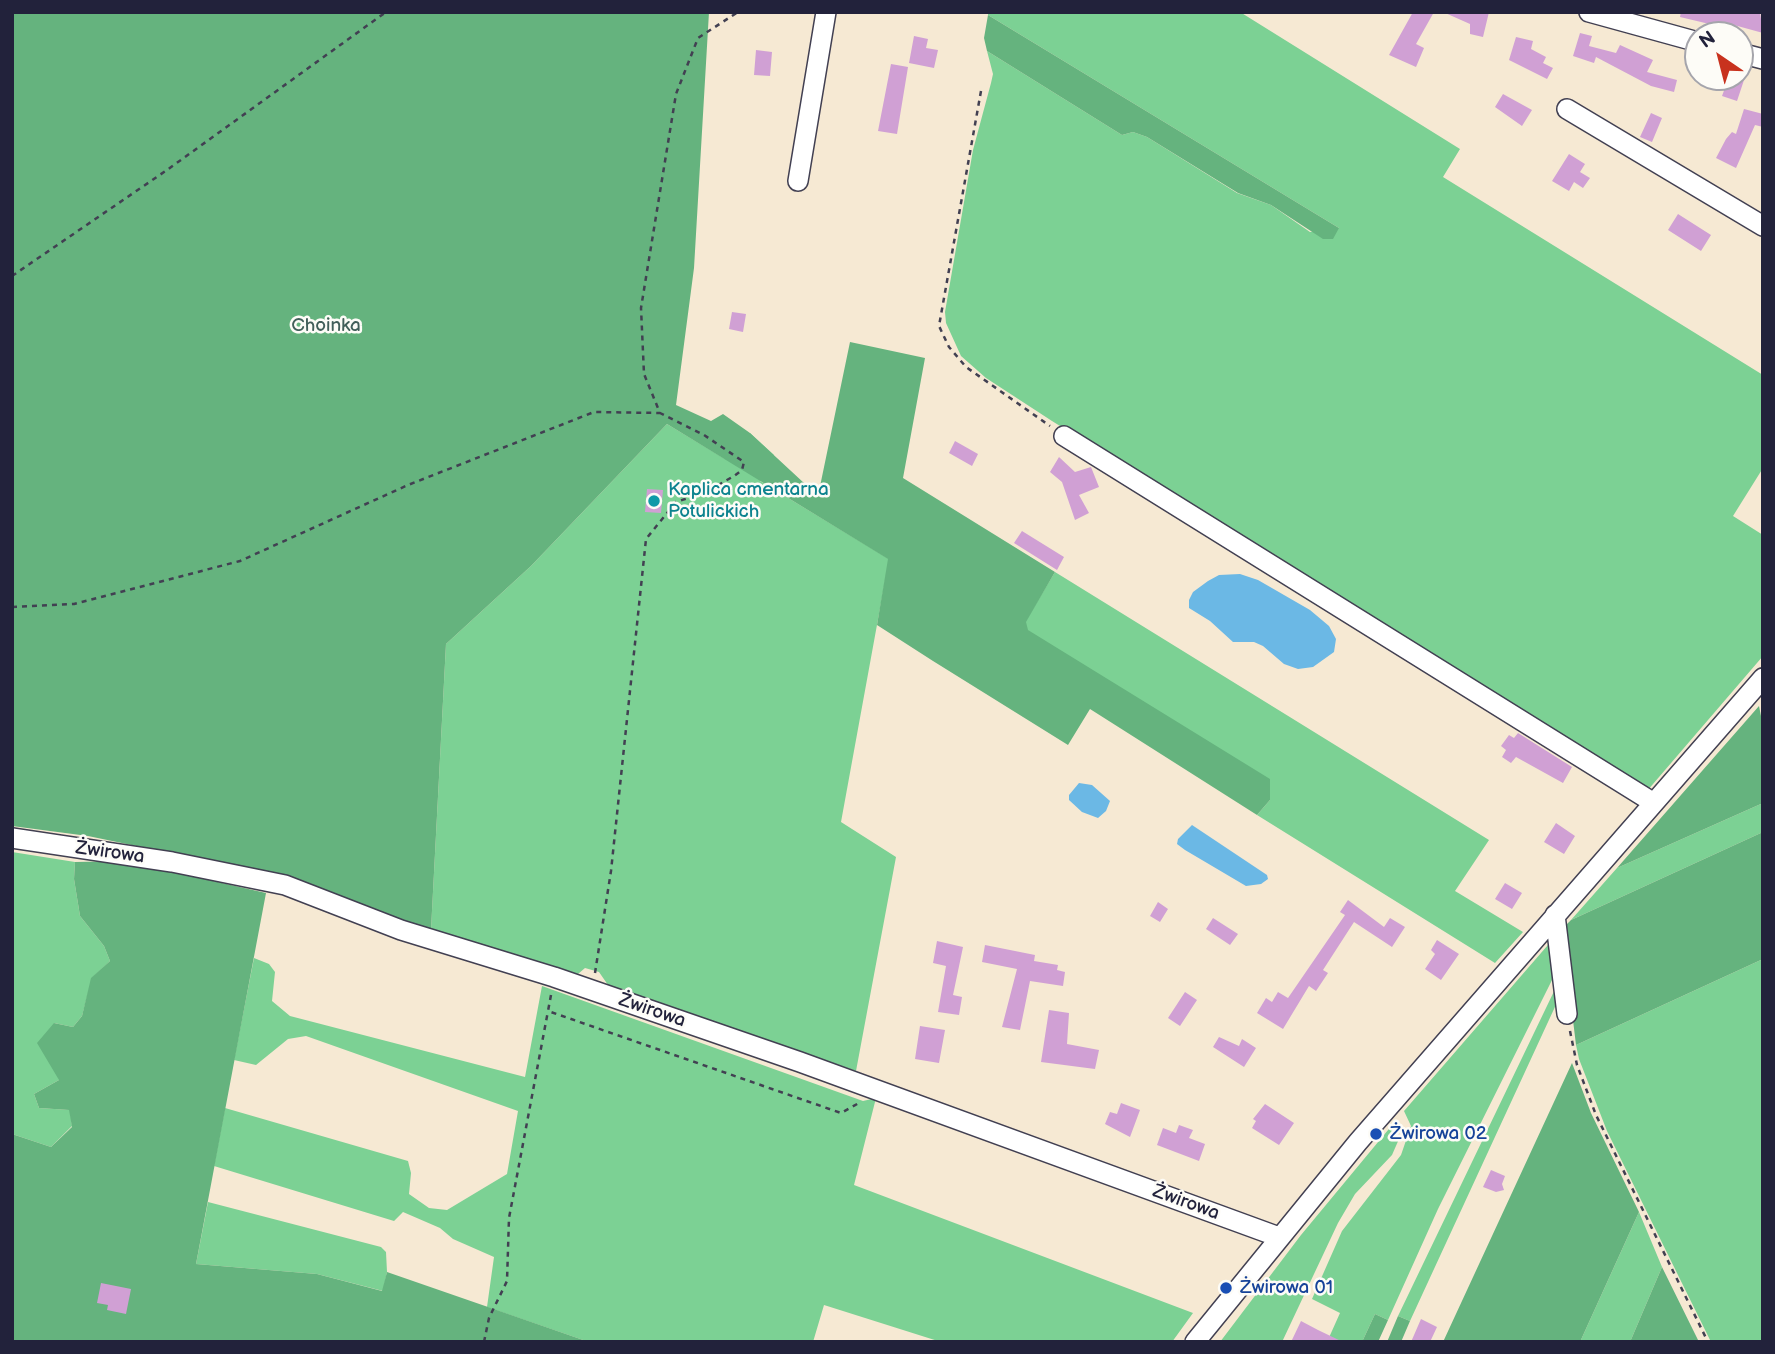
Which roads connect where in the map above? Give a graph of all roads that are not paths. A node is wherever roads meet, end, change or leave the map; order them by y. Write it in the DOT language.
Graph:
graph roads {
  1 [pos="826,12"];
  2 [pos="1589,12"];
  3 [pos="1684,38"];
  4 [pos="1567,109"];
  5 [pos="799,181"];
  6 [pos="1763,226"];
  7 [pos="1064,436"];
  8 [pos="1763,678"];
  9 [pos="1654,803"];
  10 [pos="12,838"];
  11 [pos="1555,915"];
  12 [pos="1567,1014"];
  13 [pos="1279,1237"];
  14 [pos="1195,1342"];
  1 -- 5 [label="street"];
  2 -- 3 [label="street"];
  4 -- 6 [label="street"];
  7 -- 9 [label="street"];
  8 -- 9 [label="street"];
  9 -- 11 [label="street"];
  10 -- 13 [label="street, Żwirowa"];
  11 -- 12 [label="street"];
  11 -- 13 [label="street"];
  13 -- 14 [label="street"];
}
